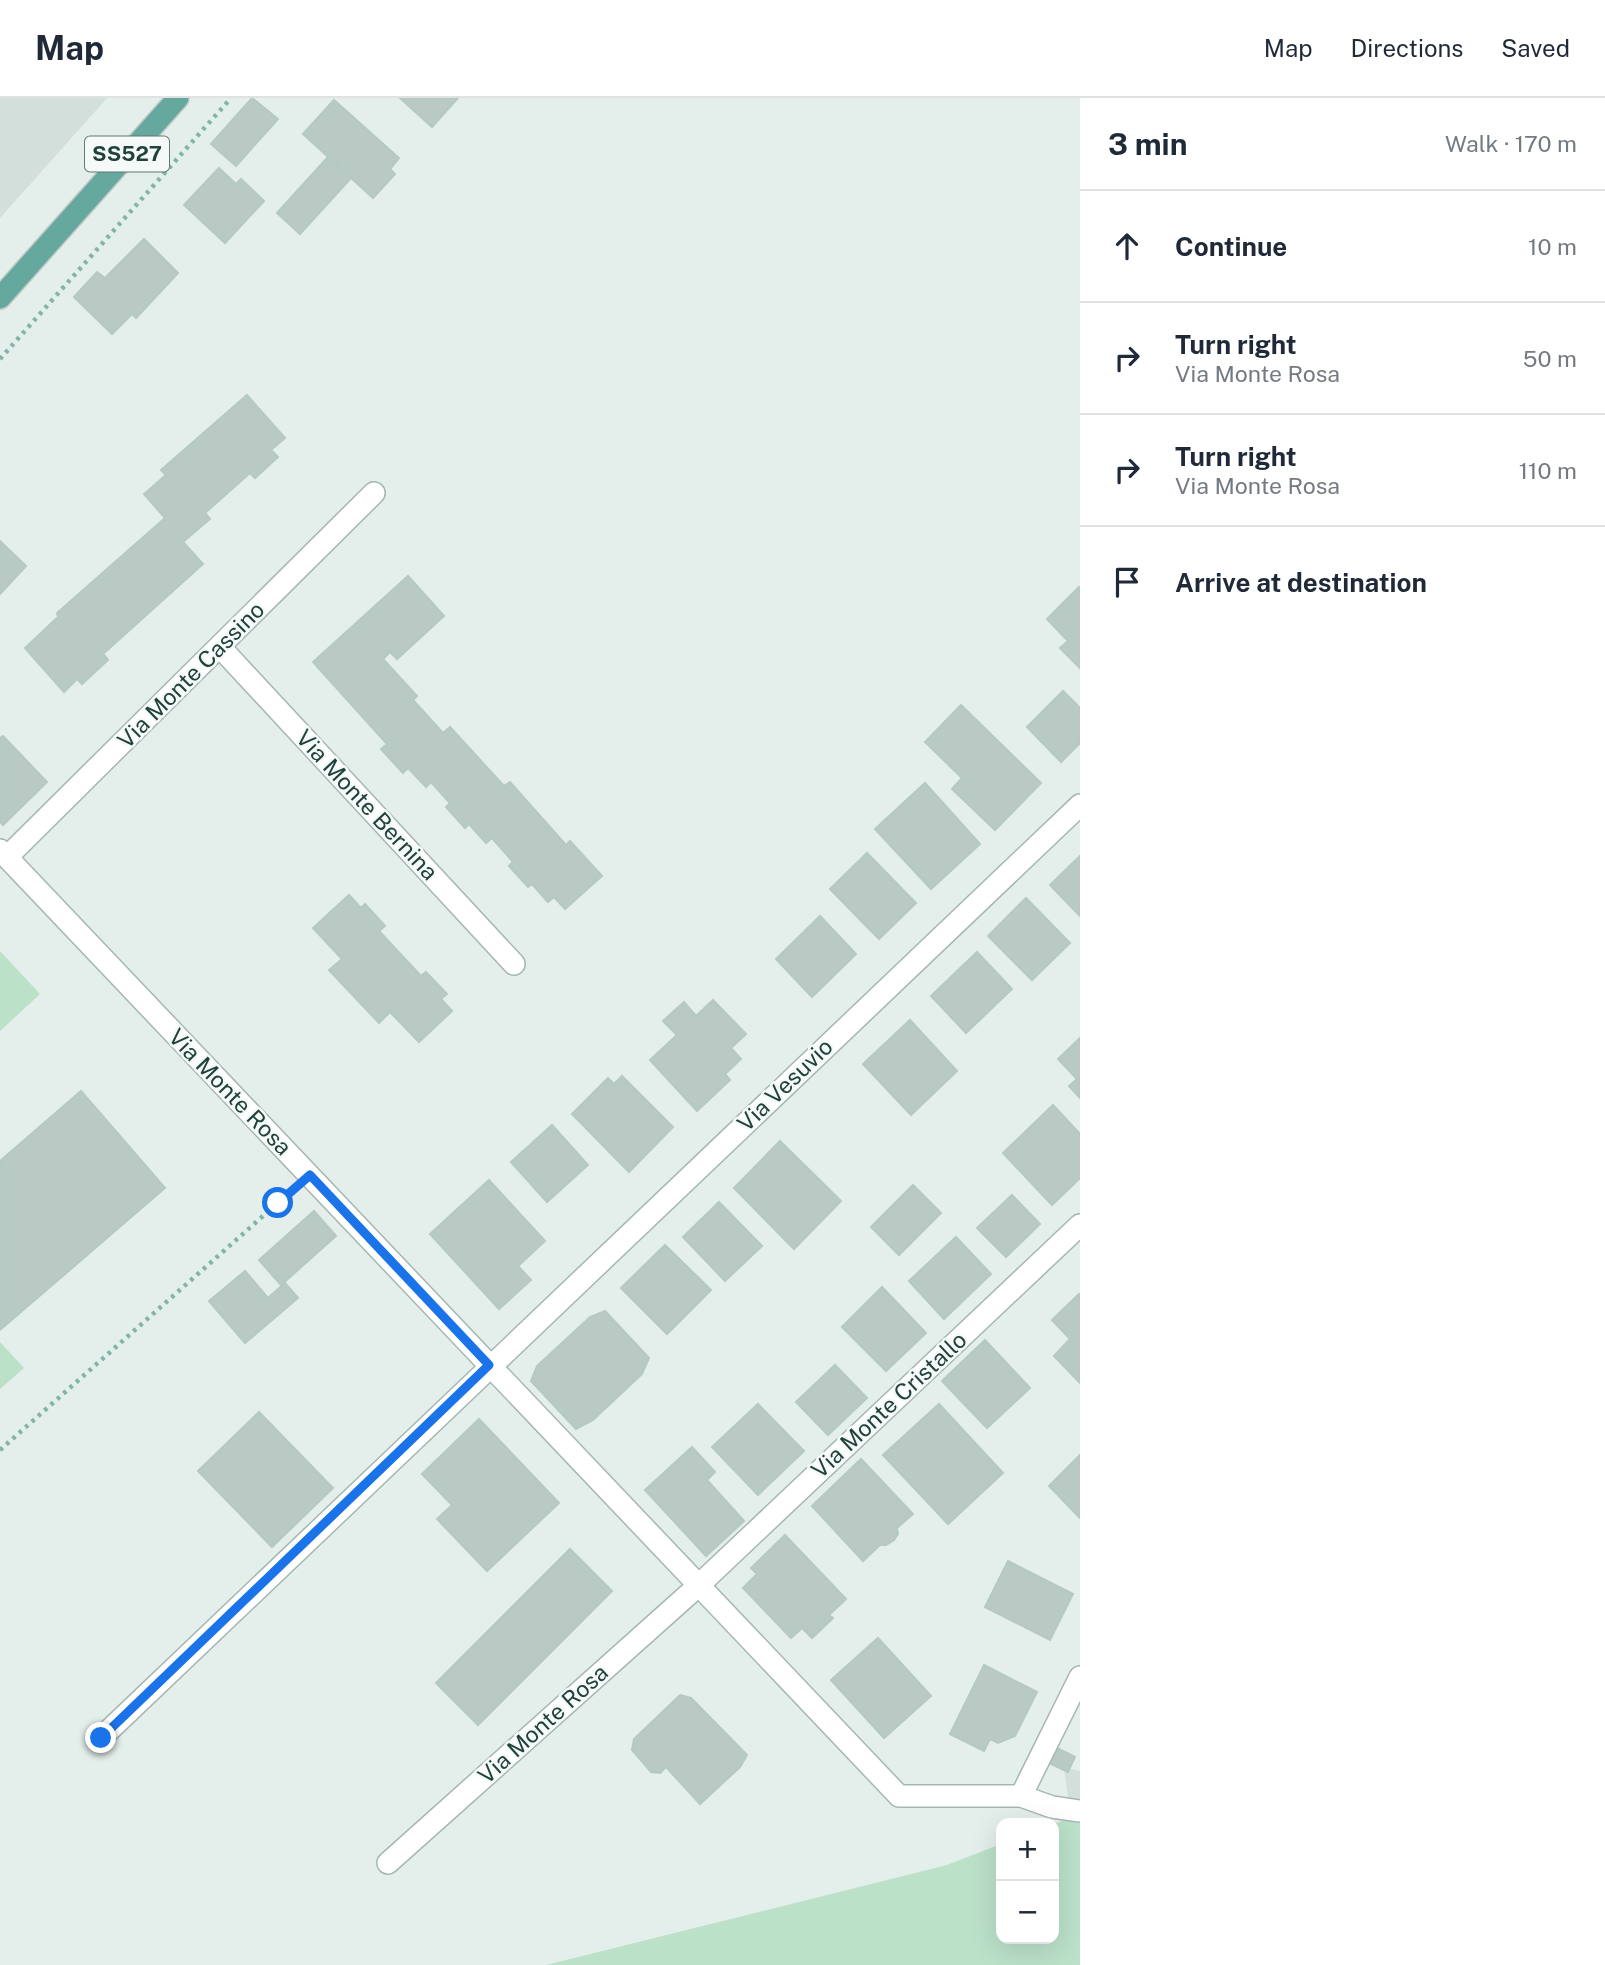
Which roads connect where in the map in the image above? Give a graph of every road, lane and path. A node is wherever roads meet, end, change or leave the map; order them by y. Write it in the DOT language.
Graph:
graph roads {
  1 [pos="178,98"];
  2 [pos="231,98"];
  3 [pos="0,298"];
  4 [pos="0,359"];
  5 [pos="374,493"];
  6 [pos="220,646"];
  7 [pos="1080,805"];
  8 [pos="3,853"];
  9 [pos="514,964"];
  10 [pos="310,1175"];
  11 [pos="1080,1225"];
  12 [pos="489,1365"];
  13 [pos="0,1450"];
  14 [pos="699,1585"];
  15 [pos="1080,1677"];
  16 [pos="101,1738"];
  17 [pos="1021,1796"];
  18 [pos="1080,1811"];
  19 [pos="388,1863"];
  1 -- 3 [label="main road, SS527"];
  2 -- 4 [label="path"];
  5 -- 6 [label="street, Via Monte Cassino"];
  6 -- 8 [label="street, Via Monte Cassino"];
  6 -- 9 [label="street, Via Monte Bernina"];
  7 -- 12 [label="street, Via Vesuvio"];
  8 -- 10 [label="street, Via Monte Rosa"];
  10 -- 12 [label="street, Via Monte Rosa"];
  10 -- 13 [label="path"];
  11 -- 14 [label="street, Via Monte Cristallo"];
  12 -- 14 [label="street, Via Monte Rosa"];
  12 -- 16 [label="street"];
  14 -- 17 [label="street, Via Monte Rosa"];
  14 -- 19 [label="street, Via Monte Rosa"];
  15 -- 17 [label="street"];
  17 -- 18 [label="street"];
}
